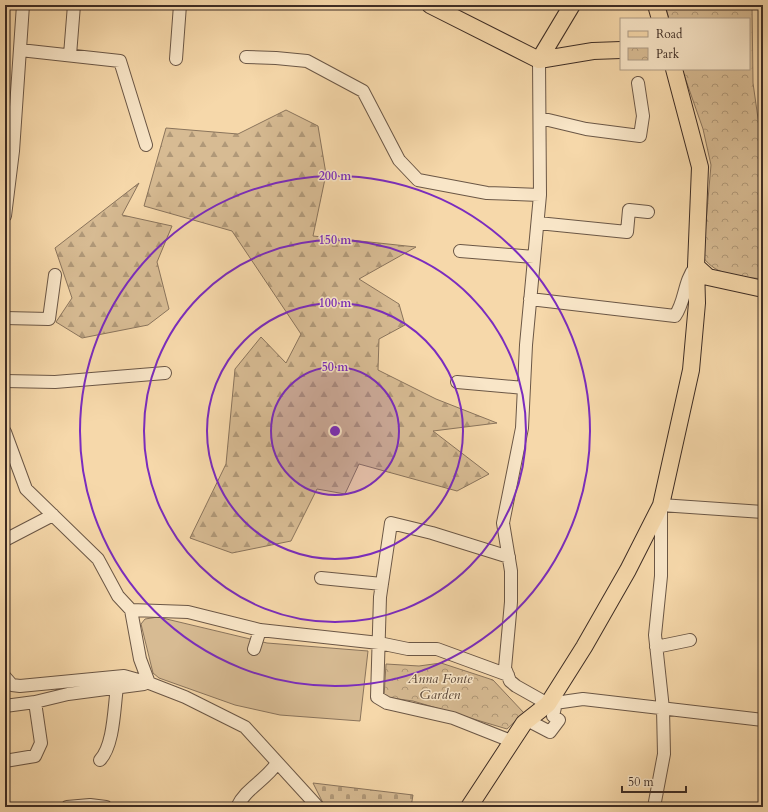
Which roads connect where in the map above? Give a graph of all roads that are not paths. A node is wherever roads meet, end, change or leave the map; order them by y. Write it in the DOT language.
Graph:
graph roads {
  1 [pos="23,5"];
  2 [pos="74,5"];
  3 [pos="180,5"];
  4 [pos="430,5"];
  5 [pos="572,5"];
  6 [pos="656,5"];
  7 [pos="660,18"];
  8 [pos="20,50"];
  9 [pos="620,50"];
  10 [pos="70,55"];
  11 [pos="246,57"];
  12 [pos="176,59"];
  13 [pos="539,60"];
  14 [pos="674,70"];
  15 [pos="638,83"];
  16 [pos="540,118"];
  17 [pos="146,145"];
  18 [pos="7,189"];
  19 [pos="540,195"];
  20 [pos="648,212"];
  21 [pos="5,216"];
  22 [pos="538,224"];
  23 [pos="460,251"];
  24 [pos="534,257"];
  25 [pos="696,266"];
  26 [pos="55,275"];
  27 [pos="722,281"];
  28 [pos="763,289"];
  29 [pos="530,300"];
  30 [pos="697,303"];
  31 [pos="5,318"];
  32 [pos="165,373"];
  33 [pos="5,381"];
  34 [pos="457,382"];
  35 [pos="524,388"];
  36 [pos="5,432"];
  37 [pos="661,504"];
  38 [pos="763,512"];
  39 [pos="53,515"];
  40 [pos="5,540"];
  41 [pos="509,557"];
  42 [pos="321,578"];
  43 [pos="382,584"];
  44 [pos="131,610"];
  45 [pos="260,630"];
  46 [pos="690,640"];
  47 [pos="380,643"];
  48 [pos="656,647"];
  49 [pos="254,649"];
  50 [pos="508,675"];
  51 [pos="5,677"];
  52 [pos="149,683"];
  53 [pos="116,687"];
  54 [pos="35,702"];
  55 [pos="552,703"];
  56 [pos="5,706"];
  57 [pos="663,709"];
  58 [pos="527,720"];
  59 [pos="763,720"];
  60 [pos="511,741"];
  61 [pos="100,760"];
  62 [pos="5,761"];
  63 [pos="277,763"];
  64 [pos="67,807"];
  65 [pos="106,807"];
  66 [pos="237,807"];
  67 [pos="318,807"];
  68 [pos="469,807"];
  69 [pos="654,807"];
  1 -- 8 [label="street"];
  2 -- 10 [label="street"];
  3 -- 12 [label="street"];
  4 -- 13 [label="main road"];
  5 -- 13 [label="main road"];
  6 -- 7 [label="main road"];
  8 -- 10 [label="street"];
  8 -- 18 [label="street"];
  9 -- 13 [label="main road"];
  10 -- 17 [label="street"];
  11 -- 19 [label="street"];
  13 -- 16 [label="street"];
  14 -- 25 [label="main road"];
  15 -- 16 [label="street"];
  16 -- 19 [label="street"];
  18 -- 21 [label="street"];
  19 -- 22 [label="street"];
  20 -- 22 [label="street"];
  22 -- 24 [label="street"];
  23 -- 24 [label="street"];
  24 -- 29 [label="street"];
  25 -- 27 [label="main road"];
  25 -- 29 [label="street"];
  25 -- 30 [label="main road"];
  26 -- 31 [label="street"];
  27 -- 28 [label="main road"];
  27 -- 30 [label="main road"];
  29 -- 35 [label="street"];
  30 -- 37 [label="main road"];
  32 -- 33 [label="street"];
  34 -- 35 [label="street"];
  35 -- 41 [label="street"];
  36 -- 39 [label="street"];
  37 -- 38 [label="street"];
  37 -- 48 [label="street"];
  37 -- 55 [label="main road"];
  39 -- 40 [label="street"];
  39 -- 44 [label="street"];
  41 -- 43 [label="street"];
  41 -- 50 [label="street"];
  42 -- 43 [label="street"];
  43 -- 47 [label="street"];
  44 -- 45 [label="street"];
  44 -- 52 [label="street"];
  45 -- 47 [label="street"];
  45 -- 49 [label="street"];
  46 -- 48 [label="street"];
  47 -- 50 [label="street"];
  47 -- 60 [label="street"];
  48 -- 57 [label="street"];
  50 -- 55 [label="street"];
  51 -- 52 [label="street"];
  52 -- 53 [label="street"];
  52 -- 63 [label="street"];
  53 -- 54 [label="street"];
  53 -- 61 [label="street"];
  54 -- 56 [label="street"];
  54 -- 62 [label="street"];
  55 -- 57 [label="street"];
  55 -- 58 [label="main road"];
  55 -- 58 [label="street"];
  57 -- 59 [label="street"];
  57 -- 69 [label="street"];
  58 -- 60 [label="main road"];
  60 -- 68 [label="main road"];
  63 -- 66 [label="street"];
  63 -- 67 [label="street"];
  64 -- 65 [label="street"];
}
